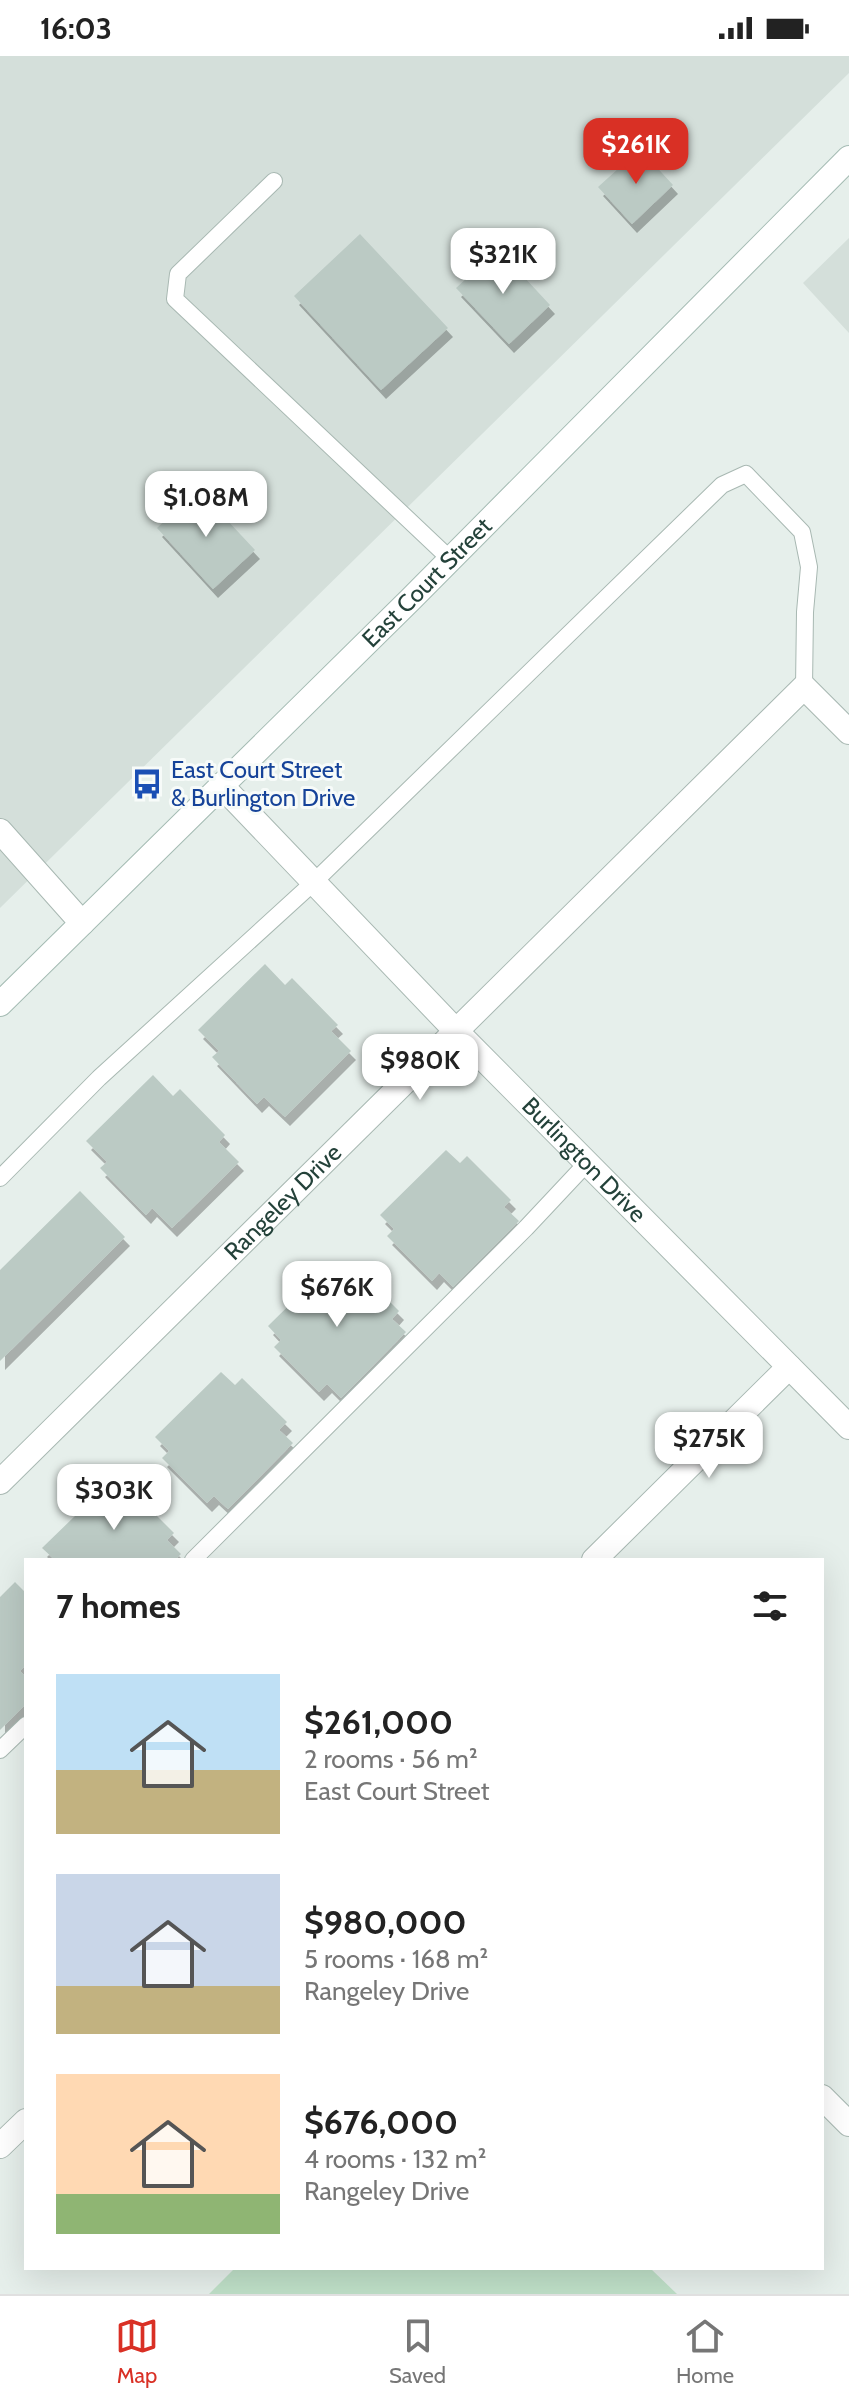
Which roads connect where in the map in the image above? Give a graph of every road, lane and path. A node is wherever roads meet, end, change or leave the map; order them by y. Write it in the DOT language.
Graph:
graph roads {
  1 [pos="849,158"];
  2 [pos="274,181"];
  3 [pos="450,559"];
  4 [pos="804,687"];
  5 [pos="849,732"];
  6 [pos="221,785"];
  7 [pos="0,831"];
  8 [pos="314,882"];
  9 [pos="82,923"];
  10 [pos="0,1004"];
  11 [pos="457,1032"];
  12 [pos="587,1163"];
  13 [pos="0,1178"];
  14 [pos="789,1367"];
  15 [pos="849,1427"];
  16 [pos="0,1482"];
  17 [pos="195,1558"];
  18 [pos="596,1558"];
  19 [pos="24,1727"];
  20 [pos="0,1750"];
  21 [pos="824,2099"];
  22 [pos="24,2123"];
  23 [pos="849,2124"];
  24 [pos="0,2146"];
  1 -- 3 [label="street, East Court Street"];
  2 -- 3 [label="lane"];
  3 -- 6 [label="street, East Court Street"];
  4 -- 5 [label="street"];
  4 -- 8 [label="lane"];
  4 -- 11 [label="street, Rangeley Drive"];
  6 -- 8 [label="street, Burlington Drive"];
  6 -- 9 [label="street, East Court Street"];
  7 -- 9 [label="street"];
  8 -- 11 [label="street, Burlington Drive"];
  8 -- 13 [label="lane"];
  9 -- 10 [label="street, East Court Street"];
  11 -- 12 [label="street, Burlington Drive"];
  11 -- 16 [label="street, Rangeley Drive"];
  12 -- 14 [label="street, Burlington Drive"];
  12 -- 17 [label="lane"];
  14 -- 15 [label="street, Burlington Drive"];
  14 -- 18 [label="street"];
  19 -- 20 [label="lane"];
  21 -- 23 [label="street"];
  22 -- 24 [label="street"];
}
